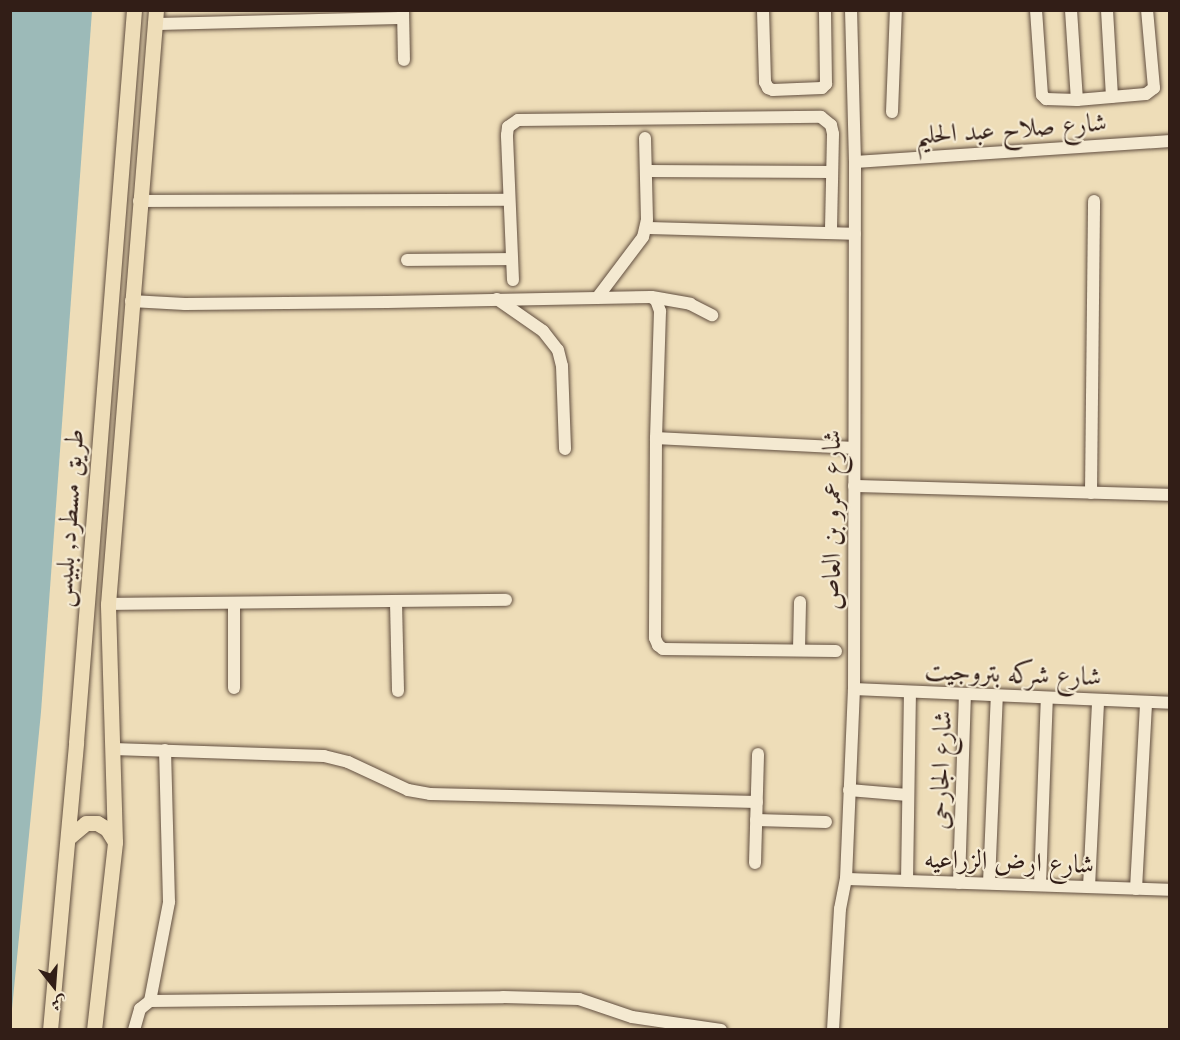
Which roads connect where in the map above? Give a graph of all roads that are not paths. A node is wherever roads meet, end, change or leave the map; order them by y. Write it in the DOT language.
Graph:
graph roads {
  1 [pos="134,10"];
  2 [pos="763,10"];
  3 [pos="825,10"];
  4 [pos="851,10"];
  5 [pos="896,10"];
  6 [pos="1036,10"];
  7 [pos="1071,10"];
  8 [pos="1107,10"];
  9 [pos="1147,10"];
  10 [pos="403,14"];
  11 [pos="238,16"];
  12 [pos="155,17"];
  13 [pos="404,60"];
  14 [pos="1112,97"];
  15 [pos="1077,100"];
  16 [pos="892,112"];
  17 [pos="645,138"];
  18 [pos="1170,141"];
  19 [pos="855,162"];
  20 [pos="646,171"];
  21 [pos="832,172"];
  22 [pos="509,200"];
  23 [pos="140,201"];
  24 [pos="1095,201"];
  25 [pos="646,228"];
  26 [pos="831,233"];
  27 [pos="855,234"];
  28 [pos="512,259"];
  29 [pos="407,260"];
  30 [pos="513,280"];
  31 [pos="651,297"];
  32 [pos="597,298"];
  33 [pos="497,299"];
  34 [pos="131,301"];
  35 [pos="712,315"];
  36 [pos="656,438"];
  37 [pos="854,448"];
  38 [pos="565,449"];
  39 [pos="854,486"];
  40 [pos="1091,493"];
  41 [pos="1170,495"];
  42 [pos="506,600"];
  43 [pos="396,602"];
  44 [pos="801,602"];
  45 [pos="108,604"];
  46 [pos="234,605"];
  47 [pos="799,650"];
  48 [pos="836,651"];
  49 [pos="234,688"];
  50 [pos="854,689"];
  51 [pos="398,691"];
  52 [pos="910,692"];
  53 [pos="966,695"];
  54 [pos="997,696"];
  55 [pos="1047,698"];
  56 [pos="1098,700"];
  57 [pos="1146,702"];
  58 [pos="1170,703"];
  59 [pos="113,749"];
  60 [pos="165,750"];
  61 [pos="758,754"];
  62 [pos="849,790"];
  63 [pos="908,795"];
  64 [pos="757,802"];
  65 [pos="756,820"];
  66 [pos="826,822"];
  67 [pos="68,838"];
  68 [pos="115,843"];
  69 [pos="755,863"];
  70 [pos="846,879"];
  71 [pos="907,881"];
  72 [pos="959,883"];
  73 [pos="989,884"];
  74 [pos="1040,885"];
  75 [pos="1089,887"];
  76 [pos="1136,888"];
  77 [pos="1170,890"];
  78 [pos="150,1001"];
  79 [pos="697,1027"];
  80 [pos="50,1029"];
  81 [pos="94,1029"];
  82 [pos="134,1029"];
  83 [pos="721,1029"];
  84 [pos="833,1029"];
  1 -- 67 [label="main road, طريق مسطرد, بلبيس"];
  2 -- 3 [label="street"];
  4 -- 19 [label="street, شارع عمرو بن العاص"];
  5 -- 16 [label="street"];
  6 -- 15 [label="street"];
  7 -- 15 [label="street"];
  8 -- 14 [label="street"];
  9 -- 14 [label="street"];
  10 -- 11 [label="street"];
  10 -- 13 [label="street"];
  11 -- 12 [label="street"];
  12 -- 23 [label="main road, طريق مسطرد, بلبيس"];
  14 -- 15 [label="street"];
  17 -- 20 [label="street"];
  18 -- 19 [label="street, شارع صلاح عبد الحليم"];
  19 -- 27 [label="street, شارع عمرو بن العاص"];
  20 -- 21 [label="street"];
  20 -- 25 [label="street"];
  21 -- 22 [label="street"];
  21 -- 26 [label="street"];
  22 -- 23 [label="street"];
  22 -- 28 [label="street"];
  23 -- 34 [label="main road, طريق مسطرد, بلبيس"];
  24 -- 40 [label="street"];
  25 -- 26 [label="street"];
  25 -- 32 [label="street"];
  26 -- 27 [label="street"];
  27 -- 37 [label="street, شارع عمرو بن العاص"];
  28 -- 29 [label="street"];
  28 -- 30 [label="street"];
  31 -- 32 [label="street"];
  31 -- 35 [label="street"];
  31 -- 36 [label="street"];
  32 -- 33 [label="street"];
  33 -- 34 [label="street"];
  33 -- 38 [label="street"];
  34 -- 45 [label="main road, طريق مسطرد, بلبيس"];
  36 -- 37 [label="street"];
  36 -- 47 [label="street"];
  37 -- 39 [label="street, شارع عمرو بن العاص"];
  39 -- 40 [label="street"];
  39 -- 50 [label="street, شارع عمرو بن العاص"];
  40 -- 41 [label="street"];
  42 -- 43 [label="street"];
  43 -- 46 [label="street"];
  43 -- 51 [label="street"];
  44 -- 47 [label="street"];
  45 -- 46 [label="street"];
  45 -- 59 [label="main road, طريق مسطرد, بلبيس"];
  46 -- 49 [label="street"];
  47 -- 48 [label="street"];
  50 -- 52 [label="street, شارع شركه بتروجيت"];
  50 -- 62 [label="street, شارع عمرو بن العاص"];
  52 -- 53 [label="street, شارع شركه بتروجيت"];
  52 -- 63 [label="street"];
  53 -- 54 [label="street, شارع شركه بتروجيت"];
  53 -- 72 [label="street, شارع الجارحى"];
  54 -- 55 [label="street, شارع شركه بتروجيت"];
  54 -- 73 [label="street"];
  55 -- 56 [label="street, شارع شركه بتروجيت"];
  55 -- 74 [label="street"];
  56 -- 57 [label="street, شارع شركه بتروجيت"];
  56 -- 75 [label="street"];
  57 -- 58 [label="street, شارع شركه بتروجيت"];
  57 -- 76 [label="street"];
  59 -- 60 [label="street"];
  59 -- 68 [label="main road, طريق مسطرد, بلبيس"];
  60 -- 64 [label="street"];
  60 -- 78 [label="street"];
  61 -- 64 [label="street"];
  62 -- 63 [label="street"];
  62 -- 70 [label="street, شارع عمرو بن العاص"];
  63 -- 71 [label="street"];
  64 -- 65 [label="street"];
  65 -- 66 [label="street"];
  65 -- 69 [label="street"];
  67 -- 68 [label="main road"];
  67 -- 80 [label="main road, طريق مسطرد, بلبيس"];
  68 -- 81 [label="main road, طريق مسطرد, بلبيس"];
  70 -- 71 [label="street, شارع ارض الزراعيه"];
  70 -- 84 [label="street, شارع عمرو بن العاص"];
  71 -- 72 [label="street, شارع ارض الزراعيه"];
  72 -- 73 [label="street, شارع ارض الزراعيه"];
  73 -- 74 [label="street, شارع ارض الزراعيه"];
  74 -- 75 [label="street, شارع ارض الزراعيه"];
  75 -- 76 [label="street, شارع ارض الزراعيه"];
  76 -- 77 [label="street, شارع ارض الزراعيه"];
  78 -- 79 [label="street"];
  78 -- 82 [label="street"];
  79 -- 83 [label="street"];
}
